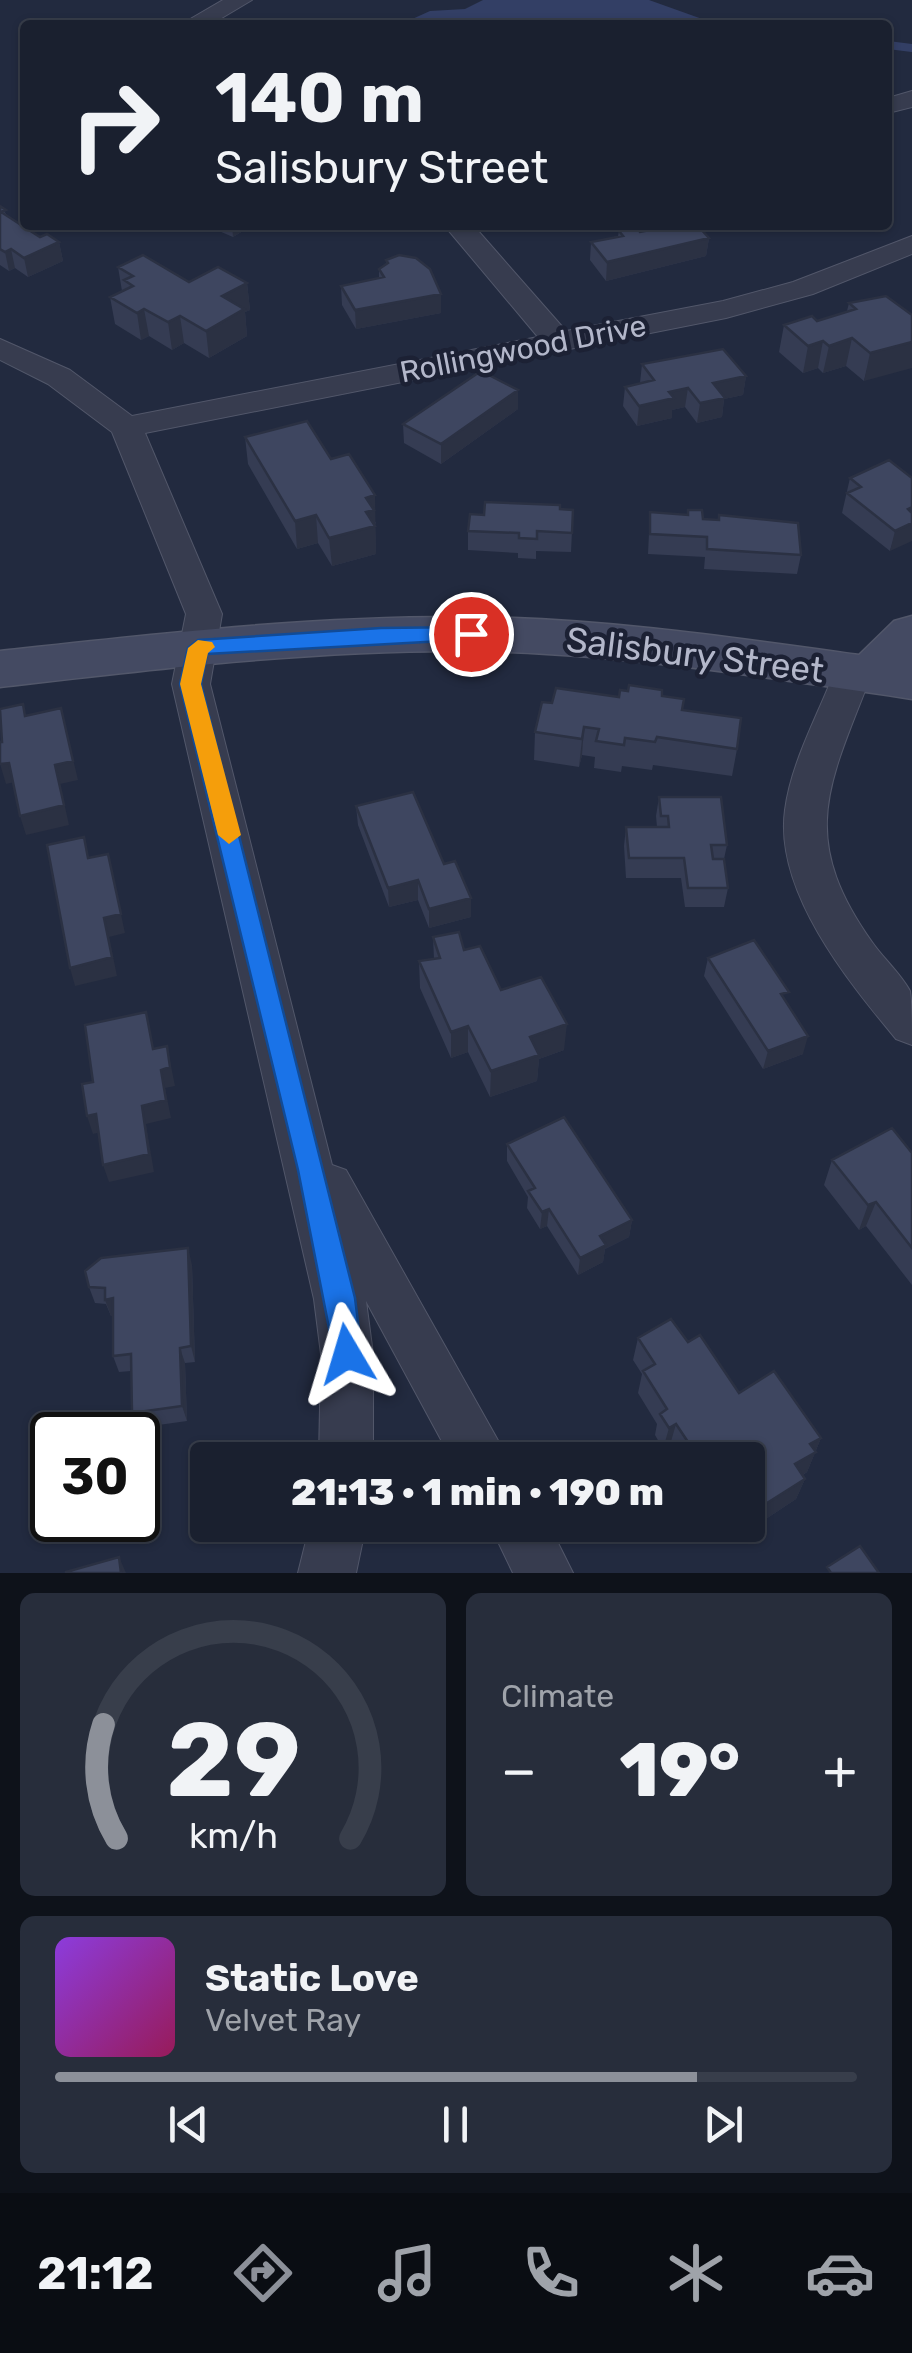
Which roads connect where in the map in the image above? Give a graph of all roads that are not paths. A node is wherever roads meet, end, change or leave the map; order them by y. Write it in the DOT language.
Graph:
graph roads {
  1 [pos="242,0"];
  2 [pos="202,20"];
  3 [pos="462,230"];
  4 [pos="912,244"];
  5 [pos="559,342"];
  6 [pos="0,348"];
  7 [pos="126,427"];
  8 [pos="912,633"];
  9 [pos="198,648"];
  10 [pos="0,669"];
  11 [pos="879,676"];
  12 [pos="912,1026"];
  13 [pos="305,1143"];
  14 [pos="346,1442"];
  15 [pos="472,1442"];
  16 [pos="334,1542"];
  17 [pos="527,1542"];
  18 [pos="327,1573"];
  19 [pos="544,1573"];
  1 -- 2 [label="street"];
  3 -- 5 [label="street"];
  4 -- 5 [label="street, Rollingwood Drive"];
  5 -- 7 [label="street, Rollingwood Drive"];
  6 -- 7 [label="street"];
  7 -- 9 [label="street"];
  8 -- 11 [label="main road"];
  9 -- 10 [label="main road, Salisbury Street"];
  9 -- 11 [label="main road, Salisbury Street"];
  9 -- 13 [label="street"];
  11 -- 12 [label="street"];
  13 -- 14 [label="street"];
  13 -- 15 [label="street"];
  16 -- 18 [label="street"];
  17 -- 19 [label="street"];
}
